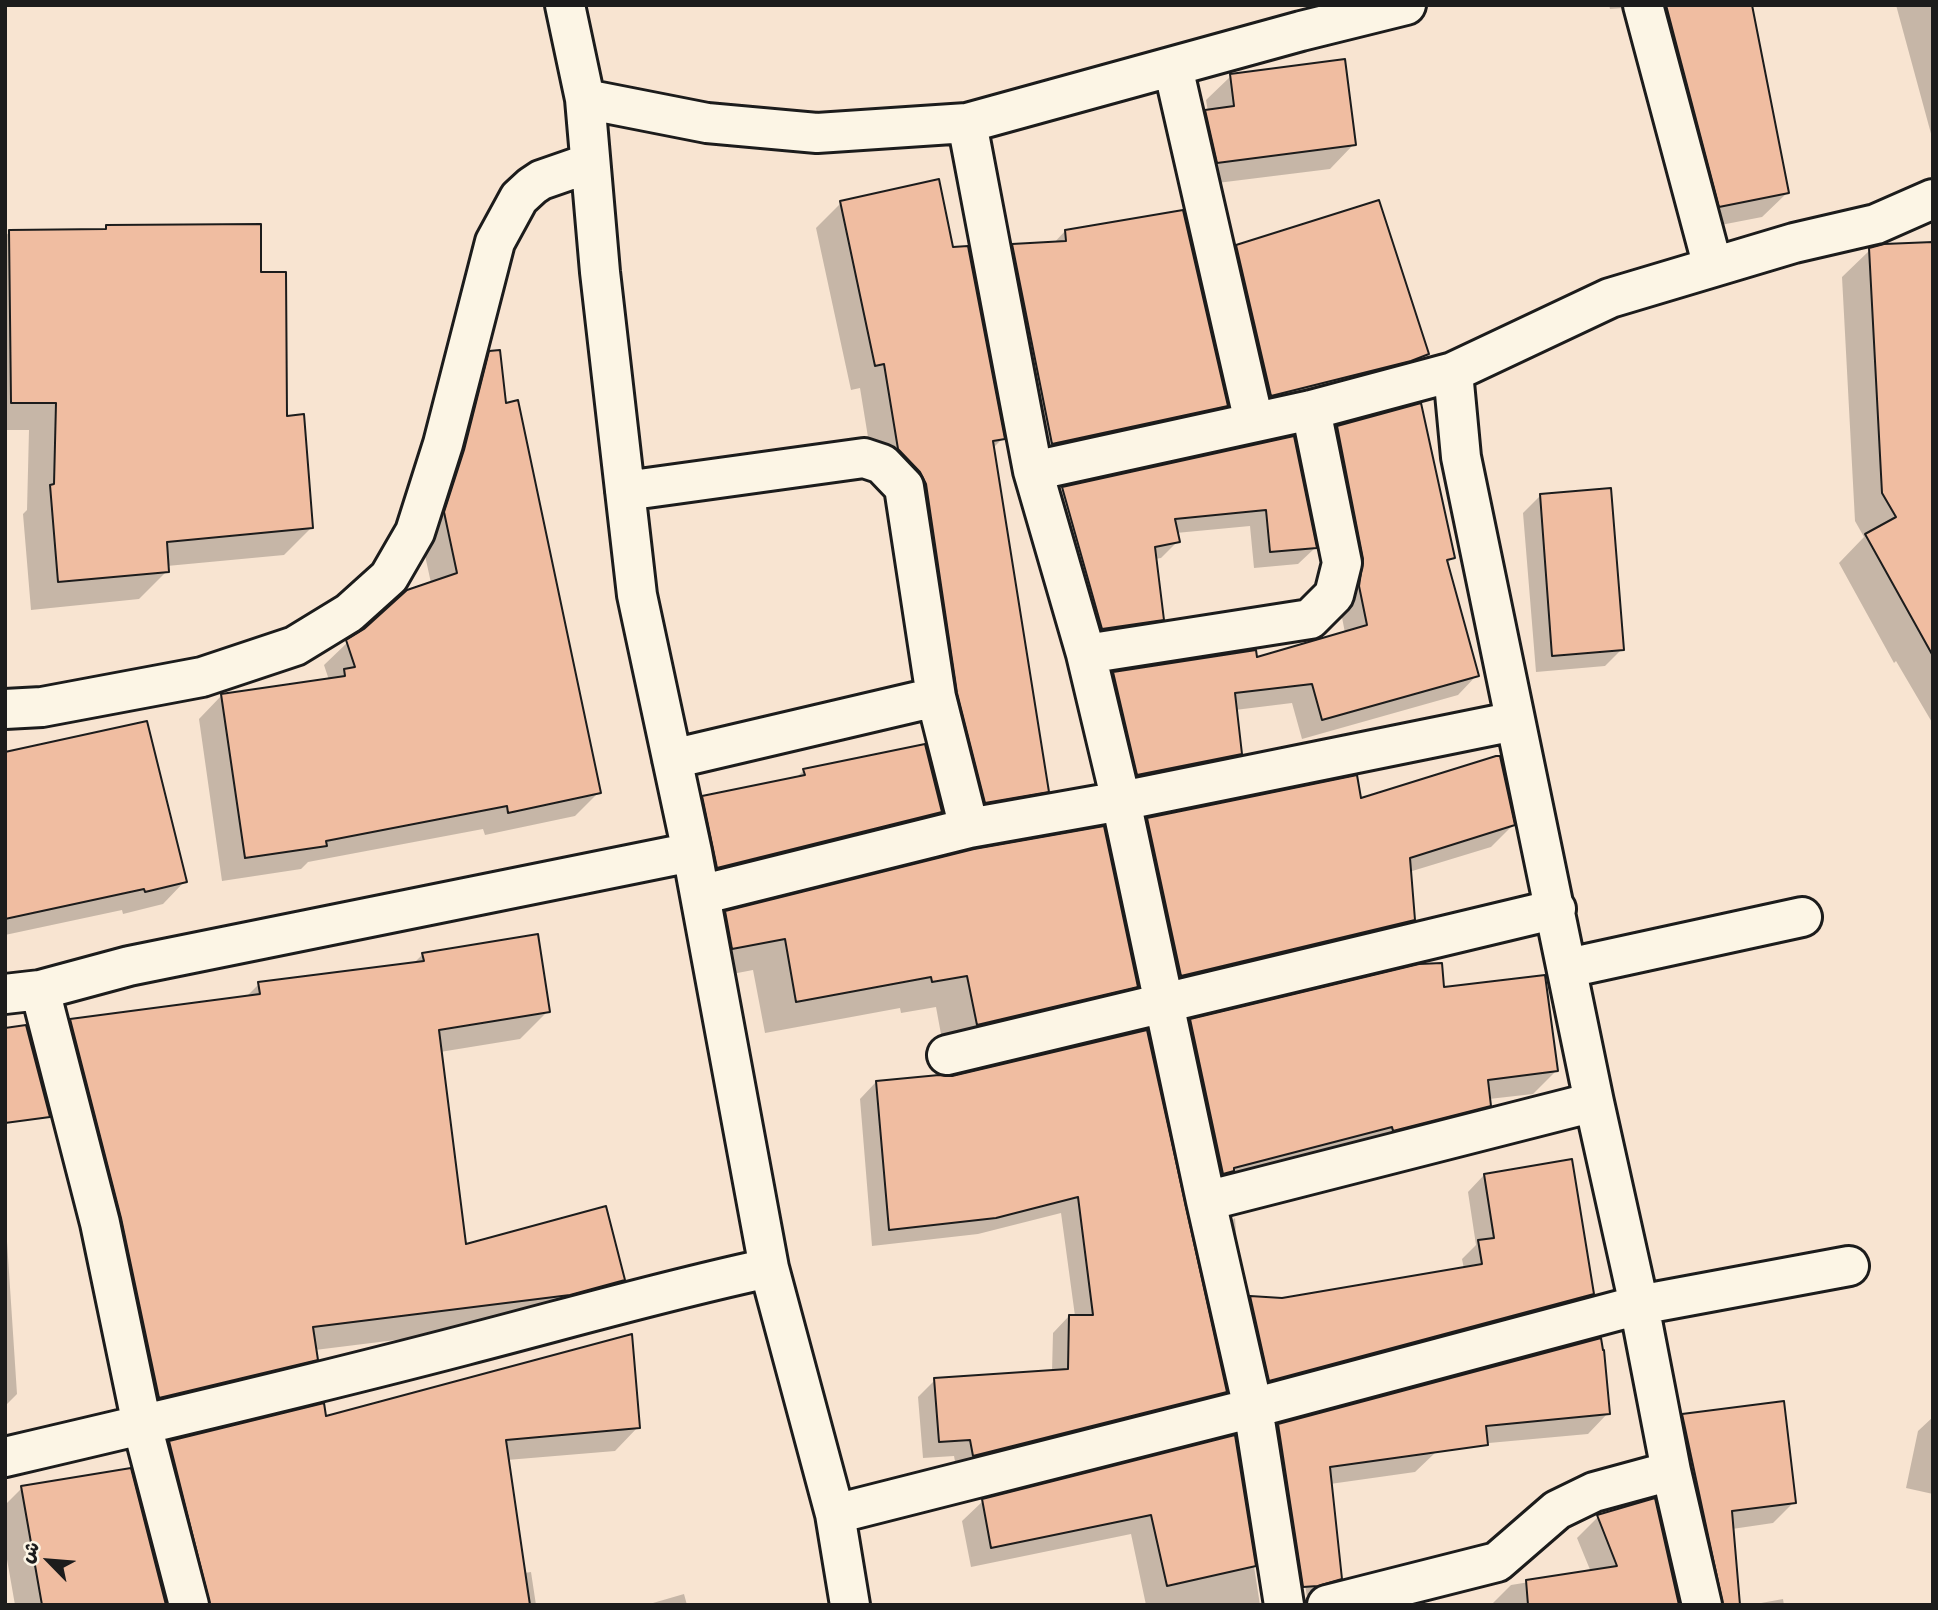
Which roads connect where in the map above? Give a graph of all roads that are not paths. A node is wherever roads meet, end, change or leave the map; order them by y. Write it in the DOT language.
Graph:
graph roads {
  1 [pos="565,5"];
  2 [pos="1406,5"];
  3 [pos="1643,5"];
  4 [pos="1173,67"];
  5 [pos="585,99"];
  6 [pos="967,123"];
  7 [pos="590,163"];
  8 [pos="1933,200"];
  9 [pos="1713,267"];
  10 [pos="1453,372"];
  11 [pos="1311,410"];
  12 [pos="1254,422"];
  13 [pos="1033,471"];
  14 [pos="625,491"];
  15 [pos="1086,654"];
  16 [pos="936,697"];
  17 [pos="5,709"];
  18 [pos="1515,721"];
  19 [pos="672,759"];
  20 [pos="1121,801"];
  21 [pos="969,828"];
  22 [pos="692,852"];
  23 [pos="700,895"];
  24 [pos="1556,909"];
  25 [pos="1802,917"];
  26 [pos="1568,968"];
  27 [pos="23,992"];
  28 [pos="1165,1003"];
  29 [pos="947,1055"];
  30 [pos="1594,1102"];
  31 [pos="1206,1201"];
  32 [pos="1849,1266"];
  33 [pos="769,1268"];
  34 [pos="1639,1305"];
  35 [pos="1253,1408"];
  36 [pos="142,1425"];
  37 [pos="5,1457"];
  38 [pos="1671,1471"];
  39 [pos="835,1514"];
  40 [pos="189,1605"];
  41 [pos="850,1605"];
  42 [pos="1284,1605"];
  43 [pos="1327,1605"];
  44 [pos="1702,1605"];
  1 -- 5 [label="street"];
  2 -- 4 [label="street"];
  3 -- 9 [label="street"];
  4 -- 6 [label="street"];
  4 -- 12 [label="street"];
  5 -- 6 [label="street"];
  5 -- 7 [label="street"];
  6 -- 13 [label="street"];
  7 -- 14 [label="street"];
  7 -- 17 [label="street"];
  8 -- 9 [label="street"];
  9 -- 10 [label="street"];
  10 -- 11 [label="street"];
  10 -- 18 [label="street"];
  11 -- 12 [label="street"];
  11 -- 15 [label="street"];
  12 -- 13 [label="street"];
  13 -- 15 [label="street"];
  14 -- 16 [label="street"];
  14 -- 19 [label="street"];
  15 -- 20 [label="street"];
  16 -- 19 [label="street"];
  16 -- 21 [label="street"];
  18 -- 20 [label="street"];
  18 -- 24 [label="street"];
  19 -- 22 [label="street"];
  20 -- 21 [label="street"];
  20 -- 28 [label="street"];
  21 -- 23 [label="street"];
  22 -- 23 [label="street"];
  22 -- 27 [label="street"];
  23 -- 33 [label="street"];
  24 -- 26 [label="street"];
  24 -- 28 [label="street"];
  25 -- 26 [label="street"];
  26 -- 30 [label="street"];
  27 -- 36 [label="street"];
  28 -- 29 [label="street"];
  28 -- 31 [label="street"];
  30 -- 31 [label="street"];
  30 -- 34 [label="street"];
  31 -- 35 [label="street"];
  32 -- 34 [label="street"];
  33 -- 36 [label="street"];
  33 -- 39 [label="street"];
  34 -- 35 [label="street"];
  34 -- 38 [label="street"];
  35 -- 39 [label="street"];
  35 -- 42 [label="street"];
  36 -- 37 [label="street"];
  36 -- 40 [label="street"];
  38 -- 43 [label="street"];
  38 -- 44 [label="street"];
  39 -- 41 [label="street"];
}
